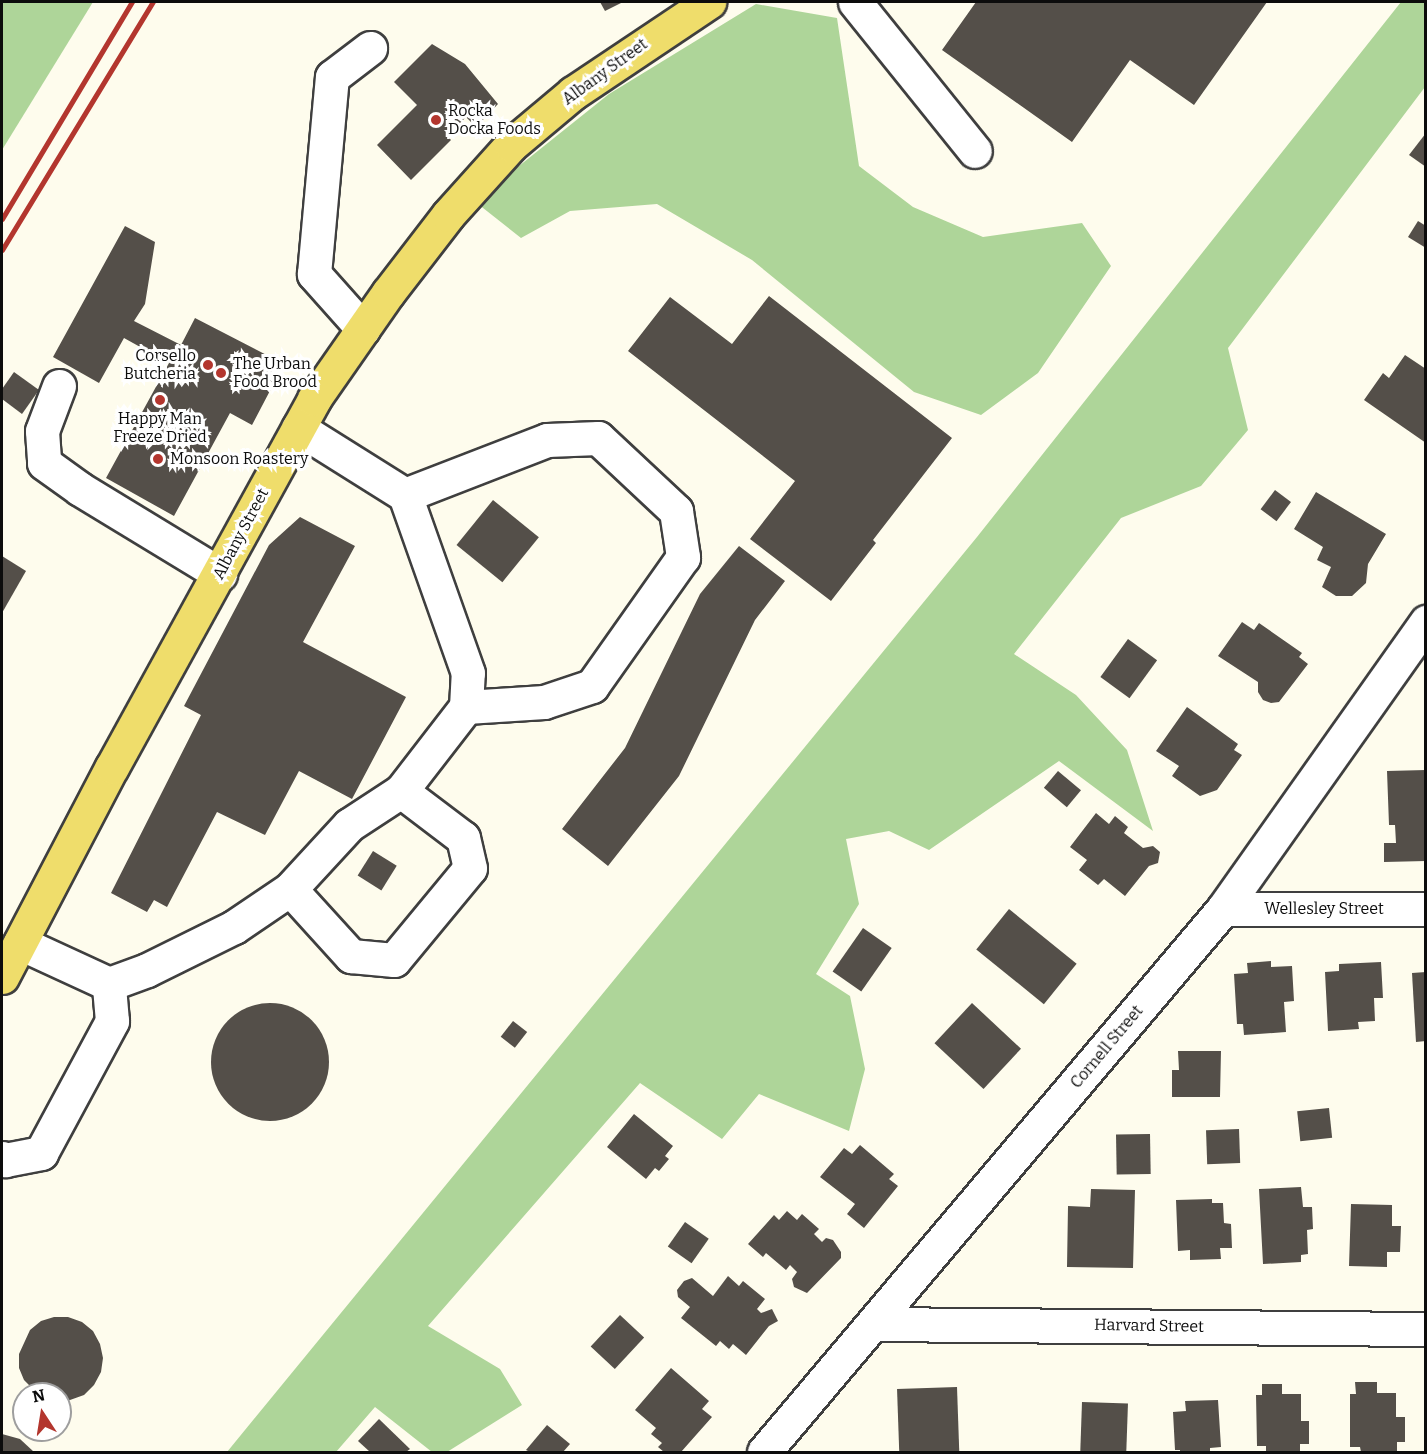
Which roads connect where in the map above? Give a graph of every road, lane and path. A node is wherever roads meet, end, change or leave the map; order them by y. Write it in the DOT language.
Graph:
graph roads {
  1 [pos="709,2"];
  2 [pos="855,2"];
  3 [pos="370,48"];
  4 [pos="975,151"];
  5 [pos="363,329"];
  6 [pos="59,386"];
  7 [pos="298,428"];
  8 [pos="405,495"];
  9 [pos="220,574"];
  10 [pos="1425,622"];
  11 [pos="466,707"];
  12 [pos="401,792"];
  13 [pos="290,889"];
  14 [pos="1222,909"];
  15 [pos="1425,909"];
  16 [pos="20,943"];
  17 [pos="2,977"];
  18 [pos="109,984"];
  19 [pos="2,1158"];
  20 [pos="873,1324"];
  21 [pos="1425,1329"];
  22 [pos="764,1452"];
  1 -- 5 [label="main road, Albany Street"];
  2 -- 4 [label="street"];
  3 -- 5 [label="street"];
  5 -- 7 [label="main road, Albany Street"];
  6 -- 9 [label="street"];
  7 -- 8 [label="street"];
  7 -- 9 [label="main road, Albany Street"];
  8 -- 11 [label="street"];
  8 -- 11 [label="street"];
  9 -- 16 [label="main road, Albany Street"];
  10 -- 14 [label="street, Cornell Street"];
  11 -- 12 [label="street"];
  12 -- 13 [label="street"];
  12 -- 13 [label="street"];
  13 -- 18 [label="street"];
  14 -- 15 [label="street, Wellesley Street"];
  14 -- 20 [label="street, Cornell Street"];
  16 -- 17 [label="main road, Albany Street"];
  16 -- 18 [label="street"];
  18 -- 19 [label="street"];
  20 -- 21 [label="street, Harvard Street"];
  20 -- 22 [label="street, Cornell Street"];
}
